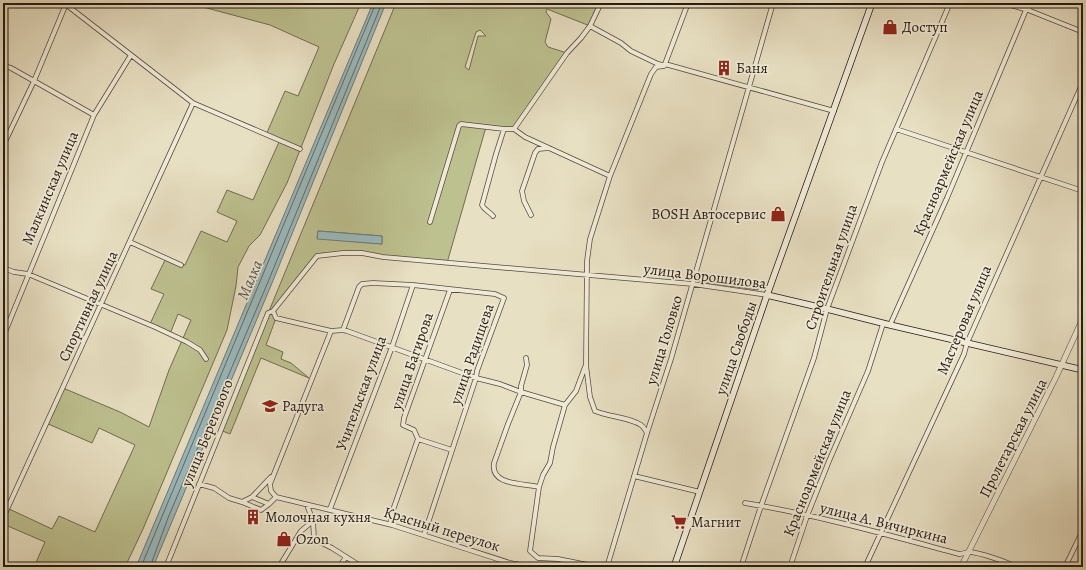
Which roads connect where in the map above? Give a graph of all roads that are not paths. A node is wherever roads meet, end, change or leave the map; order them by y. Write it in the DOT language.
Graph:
graph roads {
  1 [pos="601,3"];
  2 [pos="688,3"];
  3 [pos="773,3"];
  4 [pos="872,3"];
  5 [pos="950,3"];
  6 [pos="1003,3"];
  7 [pos="1031,3"];
  8 [pos="65,4"];
  9 [pos="1027,10"];
  10 [pos="590,26"];
  11 [pos="1083,32"];
  12 [pos="131,55"];
  13 [pos="3,65"];
  14 [pos="664,65"];
  15 [pos="34,81"];
  16 [pos="1083,82"];
  17 [pos="750,88"];
  18 [pos="193,103"];
  19 [pos="834,111"];
  20 [pos="94,115"];
  21 [pos="504,129"];
  22 [pos="514,129"];
  23 [pos="896,129"];
  24 [pos="3,146"];
  25 [pos="549,148"];
  26 [pos="300,150"];
  27 [pos="966,152"];
  28 [pos="610,176"];
  29 [pos="1040,177"];
  30 [pos="1083,191"];
  31 [pos="530,215"];
  32 [pos="493,216"];
  33 [pos="430,222"];
  34 [pos="130,242"];
  35 [pos="181,265"];
  36 [pos="3,268"];
  37 [pos="28,274"];
  38 [pos="586,275"];
  39 [pos="693,284"];
  40 [pos="413,285"];
  41 [pos="450,290"];
  42 [pos="767,295"];
  43 [pos="102,304"];
  44 [pos="827,309"];
  45 [pos="273,312"];
  46 [pos="1083,318"];
  47 [pos="883,324"];
  48 [pos="890,326"];
  49 [pos="342,330"];
  50 [pos="331,331"];
  51 [pos="3,337"];
  52 [pos="967,343"];
  53 [pos="392,347"];
  54 [pos="526,358"];
  55 [pos="206,359"];
  56 [pos="426,359"];
  57 [pos="586,365"];
  58 [pos="1062,365"];
  59 [pos="1083,370"];
  60 [pos="476,378"];
  61 [pos="521,392"];
  62 [pos="565,405"];
  63 [pos="647,433"];
  64 [pos="418,439"];
  65 [pos="452,450"];
  66 [pos="274,474"];
  67 [pos="634,476"];
  68 [pos="199,484"];
  69 [pos="539,487"];
  70 [pos="700,492"];
  71 [pos="252,497"];
  72 [pos="276,497"];
  73 [pos="242,502"];
  74 [pos="745,503"];
  75 [pos="269,504"];
  76 [pos="307,505"];
  77 [pos="761,506"];
  78 [pos="330,509"];
  79 [pos="807,516"];
  80 [pos="3,518"];
  81 [pos="313,521"];
  82 [pos="390,524"];
  83 [pos="1083,530"];
  84 [pos="881,533"];
  85 [pos="424,535"];
  86 [pos="969,552"];
  87 [pos="346,557"];
  88 [pos="577,562"];
  89 [pos="166,567"];
  90 [pos="279,567"];
  91 [pos="339,567"];
  92 [pos="362,567"];
  93 [pos="531,567"];
  94 [pos="547,567"];
  95 [pos="598,567"];
  96 [pos="607,567"];
  97 [pos="674,567"];
  98 [pos="741,567"];
  99 [pos="790,567"];
  100 [pos="865,567"];
  101 [pos="962,567"];
  102 [pos="1016,567"];
  103 [pos="1064,567"];
  1 -- 10 [label="street"];
  2 -- 14 [label="street"];
  3 -- 17 [label="street, улица Головко"];
  4 -- 19 [label="main road, улица Свободы"];
  5 -- 23 [label="street, Строительная улица"];
  6 -- 9 [label="street"];
  7 -- 9 [label="street, Красноармейская улица"];
  8 -- 12 [label="street"];
  8 -- 15 [label="street"];
  9 -- 11 [label="street"];
  9 -- 27 [label="street, Красноармейская улица"];
  10 -- 14 [label="street"];
  10 -- 22 [label="street"];
  12 -- 18 [label="street"];
  12 -- 20 [label="street, Малкинская улица"];
  13 -- 15 [label="street"];
  14 -- 17 [label="street"];
  14 -- 28 [label="street"];
  15 -- 20 [label="street"];
  15 -- 24 [label="street"];
  16 -- 29 [label="street, Мастеровая улица"];
  17 -- 19 [label="street"];
  17 -- 39 [label="street, улица Головко"];
  18 -- 26 [label="street"];
  18 -- 34 [label="street, Спортивная улица"];
  19 -- 42 [label="main road, улица Свободы"];
  20 -- 37 [label="street, Малкинская улица"];
  21 -- 22 [label="street"];
  21 -- 32 [label="street"];
  21 -- 33 [label="street"];
  22 -- 25 [label="street"];
  23 -- 27 [label="street"];
  23 -- 44 [label="street, Строительная улица"];
  25 -- 28 [label="street"];
  25 -- 31 [label="street"];
  27 -- 29 [label="street"];
  27 -- 48 [label="street, Красноармейская улица"];
  28 -- 38 [label="street"];
  29 -- 30 [label="street"];
  29 -- 52 [label="street, Мастеровая улица"];
  34 -- 35 [label="street"];
  34 -- 43 [label="street, Спортивная улица"];
  36 -- 37 [label="street"];
  37 -- 43 [label="street"];
  37 -- 51 [label="street, Малкинская улица"];
  38 -- 39 [label="street, улица Ворошилова"];
  38 -- 45 [label="street, улица Ворошилова"];
  38 -- 57 [label="street"];
  39 -- 42 [label="street, улица Ворошилова"];
  39 -- 63 [label="street, улица Головко"];
  40 -- 41 [label="street, улица Радищева"];
  40 -- 49 [label="street, улица Радищева"];
  40 -- 53 [label="street, Учительская улица"];
  41 -- 56 [label="street, улица Багирова"];
  41 -- 60 [label="street, улица Радищева"];
  42 -- 44 [label="main road, улица Ворошилова"];
  42 -- 70 [label="main road, улица Свободы"];
  43 -- 55 [label="street"];
  43 -- 80 [label="street, Спортивная улица"];
  44 -- 47 [label="main road, улица Ворошилова"];
  44 -- 77 [label="street, Строительная улица"];
  45 -- 50 [label="street"];
  45 -- 68 [label="street, улица Берегового"];
  46 -- 58 [label="street, Пролетарская улица"];
  47 -- 48 [label="main road, улица Ворошилова"];
  47 -- 79 [label="street, Красноармейская улица"];
  48 -- 52 [label="main road, улица Ворошилова"];
  49 -- 50 [label="street"];
  49 -- 53 [label="street"];
  50 -- 66 [label="street"];
  52 -- 58 [label="main road, улица Ворошилова"];
  52 -- 84 [label="street, Мастеровая улица"];
  53 -- 56 [label="street"];
  53 -- 78 [label="street, Учительская улица"];
  54 -- 61 [label="street"];
  56 -- 60 [label="street"];
  56 -- 64 [label="street, улица Багирова"];
  57 -- 62 [label="street"];
  57 -- 63 [label="street"];
  58 -- 59 [label="main road, улица Ворошилова"];
  58 -- 86 [label="street, Пролетарская улица"];
  60 -- 61 [label="street"];
  60 -- 65 [label="street, улица Радищева"];
  61 -- 62 [label="street"];
  61 -- 69 [label="street"];
  62 -- 69 [label="street"];
  63 -- 67 [label="street, улица Головко"];
  64 -- 65 [label="street"];
  64 -- 82 [label="street"];
  65 -- 85 [label="street, улица Радищева"];
  66 -- 71 [label="street"];
  66 -- 72 [label="street"];
  67 -- 70 [label="street"];
  67 -- 96 [label="street, улица Головко"];
  68 -- 73 [label="street"];
  68 -- 89 [label="street, улица Берегового"];
  69 -- 88 [label="street"];
  70 -- 97 [label="main road, улица Свободы"];
  71 -- 73 [label="street"];
  71 -- 75 [label="street"];
  72 -- 75 [label="street"];
  72 -- 76 [label="street, Красный переулок"];
  73 -- 75 [label="street"];
  74 -- 77 [label="street, улица А. Вичиркина"];
  76 -- 78 [label="street, Красный переулок"];
  76 -- 81 [label="street"];
  77 -- 79 [label="street, улица А. Вичиркина"];
  77 -- 98 [label="street, Строительная улица"];
  78 -- 82 [label="street, Красный переулок"];
  79 -- 84 [label="street, улица А. Вичиркина"];
  79 -- 99 [label="street, Красноармейская улица"];
  81 -- 87 [label="street"];
  81 -- 90 [label="street"];
  82 -- 85 [label="street, Красный переулок"];
  83 -- 103 [label="street"];
  84 -- 86 [label="street, улица А. Вичиркина"];
  84 -- 100 [label="street, Мастеровая улица"];
  85 -- 93 [label="street, Красный переулок"];
  86 -- 101 [label="street, Пролетарская улица"];
  86 -- 102 [label="street, улица А. Вичиркина"];
  87 -- 91 [label="street"];
  87 -- 92 [label="street"];
  88 -- 94 [label="street"];
  88 -- 95 [label="street"];
}
